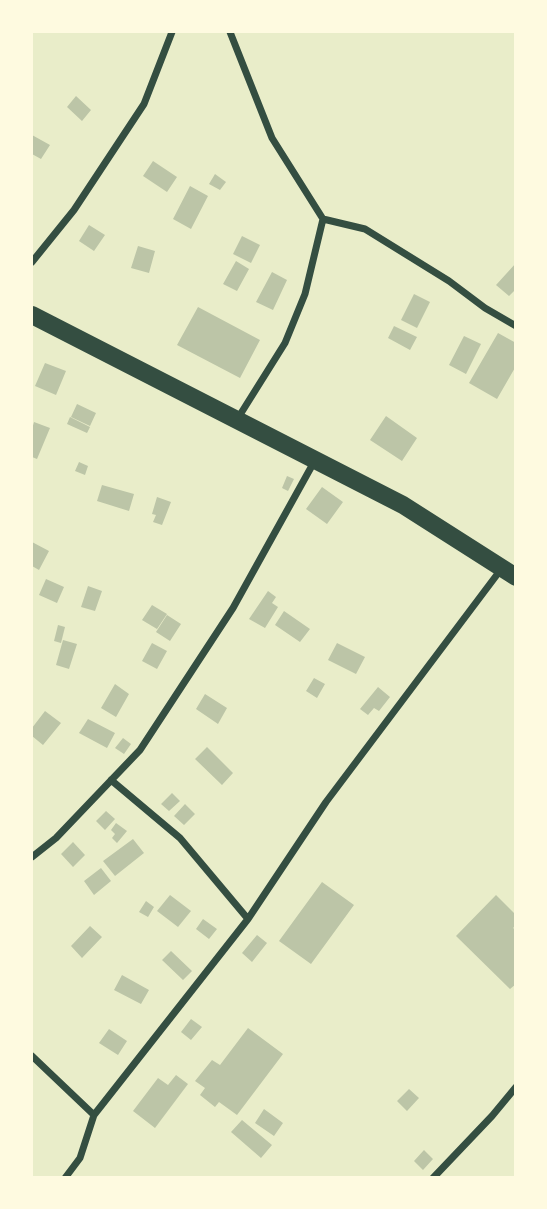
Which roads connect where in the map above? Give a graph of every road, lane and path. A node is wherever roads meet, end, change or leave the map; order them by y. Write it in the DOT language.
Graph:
graph roads {
  1 [pos="172,32"];
  2 [pos="230,32"];
  3 [pos="323,219"];
  4 [pos="32,262"];
  5 [pos="32,315"];
  6 [pos="516,326"];
  7 [pos="238,419"];
  8 [pos="316,459"];
  9 [pos="509,572"];
  10 [pos="111,780"];
  11 [pos="32,857"];
  12 [pos="248,919"];
  13 [pos="32,1056"];
  14 [pos="516,1087"];
  15 [pos="94,1115"];
  16 [pos="65,1178"];
  17 [pos="433,1178"];
  1 -- 4 [label="street"];
  2 -- 3 [label="street"];
  3 -- 6 [label="street"];
  3 -- 7 [label="street"];
  5 -- 7 [label="main road"];
  7 -- 8 [label="main road"];
  8 -- 9 [label="main road"];
  8 -- 10 [label="street"];
  9 -- 12 [label="street"];
  10 -- 11 [label="street"];
  10 -- 12 [label="street"];
  12 -- 15 [label="street"];
  13 -- 15 [label="street"];
  14 -- 17 [label="street"];
  15 -- 16 [label="street"];
}
